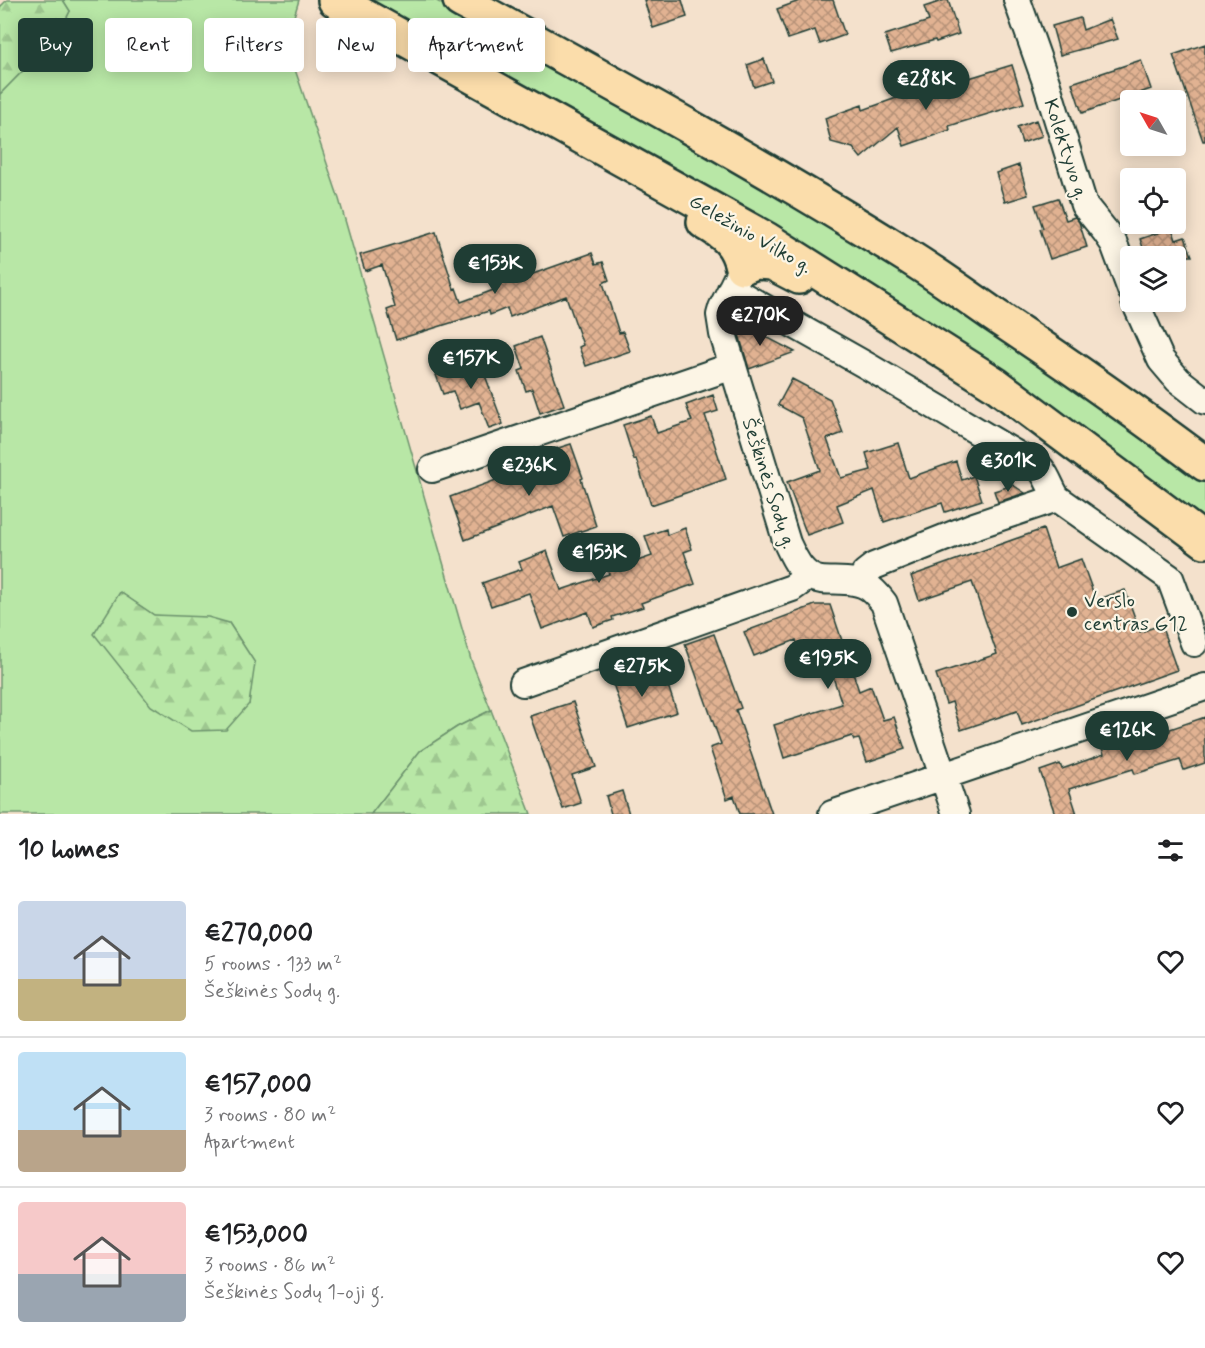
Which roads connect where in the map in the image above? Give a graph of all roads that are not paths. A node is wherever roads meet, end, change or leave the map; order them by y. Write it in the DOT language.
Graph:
graph roads {
  1 [pos="335,0"];
  2 [pos="460,0"];
  3 [pos="1017,0"];
  4 [pos="624,160"];
  5 [pos="1120,260"];
  6 [pos="737,278"];
  7 [pos="1140,312"];
  8 [pos="890,318"];
  9 [pos="733,366"];
  10 [pos="1205,401"];
  11 [pos="1205,464"];
  12 [pos="432,469"];
  13 [pos="1057,498"];
  14 [pos="1205,540"];
  15 [pos="807,574"];
  16 [pos="860,583"];
  17 [pos="1194,643"];
  18 [pos="523,683"];
  19 [pos="1205,687"];
  20 [pos="944,776"];
  21 [pos="832,814"];
  22 [pos="956,814"];
  1 -- 4 [label="highway, Geležinio Vilko g."];
  2 -- 11 [label="highway"];
  3 -- 5 [label="street, Kolektyvo g."];
  4 -- 6 [label="highway"];
  4 -- 8 [label="highway, Geležinio Vilko g."];
  6 -- 8 [label="highway"];
  6 -- 9 [label="street, Šeškinės Sodų g."];
  6 -- 13 [label="street"];
  7 -- 10 [label="street"];
  8 -- 14 [label="highway, Geležinio Vilko g."];
  9 -- 12 [label="street"];
  9 -- 15 [label="street, Šeškinės Sodų g."];
  13 -- 16 [label="street"];
  13 -- 17 [label="street"];
  15 -- 16 [label="street, Šeškinės Sodų g."];
  15 -- 18 [label="street"];
  16 -- 20 [label="street"];
  19 -- 20 [label="street"];
  20 -- 21 [label="street"];
  20 -- 22 [label="street"];
}
